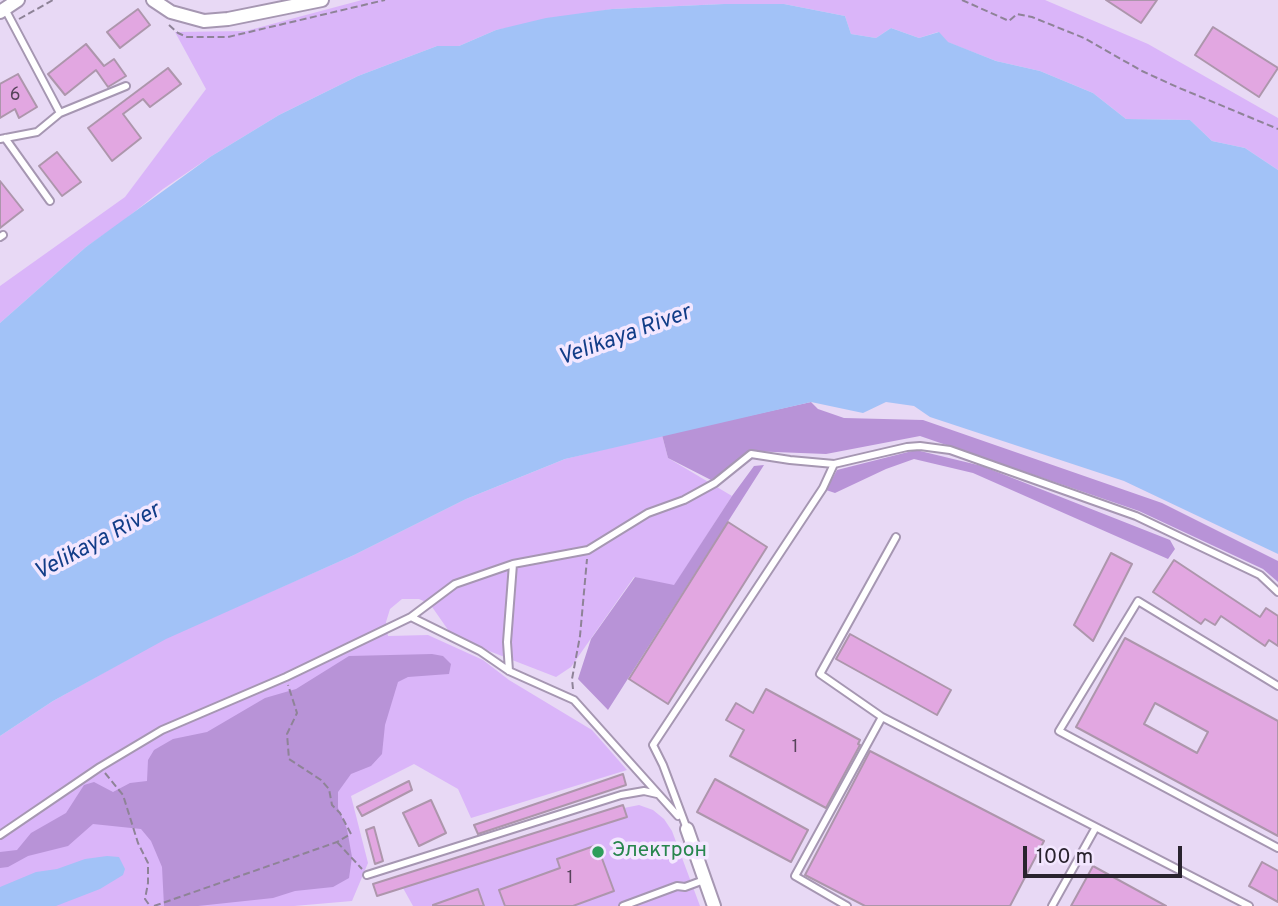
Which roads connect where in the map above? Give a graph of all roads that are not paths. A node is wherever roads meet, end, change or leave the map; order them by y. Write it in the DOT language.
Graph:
graph roads {
  1 [pos="18,0"];
  2 [pos="153,0"];
  3 [pos="322,0"];
  4 [pos="280,4"];
  5 [pos="2,10"];
  6 [pos="125,86"];
  7 [pos="60,113"];
  8 [pos="3,139"];
  9 [pos="50,201"];
  10 [pos="834,464"];
  11 [pos="896,537"];
  12 [pos="513,564"];
  13 [pos="1278,592"];
  14 [pos="411,617"];
  15 [pos="509,671"];
  16 [pos="1278,686"];
  17 [pos="881,717"];
  18 [pos="661,795"];
  19 [pos="1096,827"];
  20 [pos="687,829"];
  21 [pos="0,835"];
  22 [pos="1278,848"];
  23 [pos="367,875"];
  24 [pos="705,880"];
  25 [pos="623,906"];
  26 [pos="714,906"];
  27 [pos="847,906"];
  28 [pos="1052,906"];
  29 [pos="1249,906"];
  1 -- 5 [label="street"];
  2 -- 4 [label="street"];
  3 -- 4 [label="street"];
  5 -- 7 [label="lane"];
  6 -- 7 [label="lane"];
  7 -- 8 [label="lane"];
  8 -- 9 [label="lane"];
  10 -- 12 [label="lane"];
  10 -- 13 [label="lane"];
  10 -- 20 [label="lane"];
  11 -- 17 [label="lane"];
  12 -- 14 [label="lane"];
  12 -- 15 [label="lane"];
  14 -- 15 [label="lane"];
  14 -- 21 [label="lane"];
  15 -- 18 [label="lane"];
  16 -- 22 [label="lane"];
  17 -- 19 [label="lane"];
  17 -- 27 [label="lane"];
  18 -- 20 [label="lane"];
  18 -- 23 [label="lane"];
  19 -- 28 [label="lane"];
  19 -- 29 [label="lane"];
  20 -- 24 [label="street"];
  24 -- 25 [label="lane"];
  24 -- 26 [label="street"];
}
